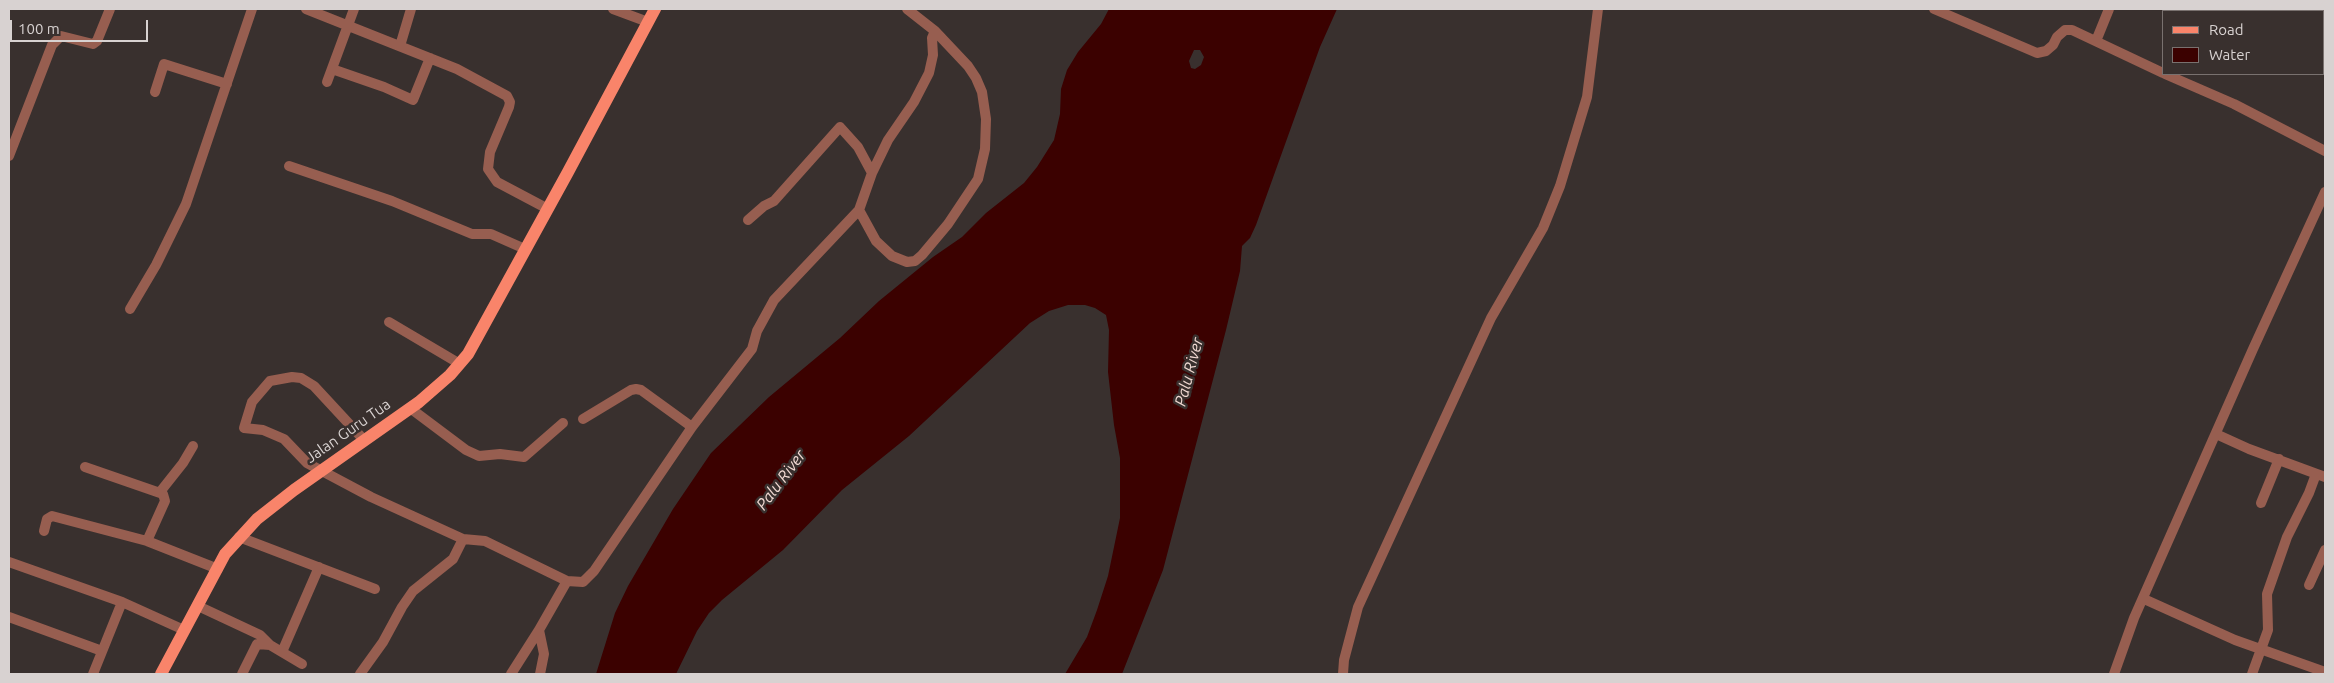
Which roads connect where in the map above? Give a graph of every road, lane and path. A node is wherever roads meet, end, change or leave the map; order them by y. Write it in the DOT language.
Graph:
graph roads {
  1 [pos="110,9"];
  2 [pos="252,9"];
  3 [pos="306,9"];
  4 [pos="354,9"];
  5 [pos="411,9"];
  6 [pos="613,9"];
  7 [pos="655,9"];
  8 [pos="907,9"];
  9 [pos="1598,9"];
  10 [pos="1934,9"];
  11 [pos="2109,9"];
  12 [pos="648,22"];
  13 [pos="348,26"];
  14 [pos="935,31"];
  15 [pos="2096,41"];
  16 [pos="400,46"];
  17 [pos="430,58"];
  18 [pos="332,69"];
  19 [pos="2162,72"];
  20 [pos="2169,75"];
  21 [pos="327,82"];
  22 [pos="227,84"];
  23 [pos="155,92"];
  24 [pos="2325,151"];
  25 [pos="9,156"];
  26 [pos="289,166"];
  27 [pos="872,173"];
  28 [pos="2325,192"];
  29 [pos="548,209"];
  30 [pos="859,210"];
  31 [pos="748,220"];
  32 [pos="525,250"];
  33 [pos="130,309"];
  34 [pos="389,322"];
  35 [pos="460,364"];
  36 [pos="410,408"];
  37 [pos="583,419"];
  38 [pos="563,423"];
  39 [pos="692,427"];
  40 [pos="2216,434"];
  41 [pos="364,440"];
  42 [pos="192,446"];
  43 [pos="2280,460"];
  44 [pos="85,467"];
  45 [pos="321,470"];
  46 [pos="2321,476"];
  47 [pos="160,492"];
  48 [pos="2261,503"];
  49 [pos="44,531"];
  50 [pos="239,537"];
  51 [pos="463,539"];
  52 [pos="147,541"];
  53 [pos="2325,550"];
  54 [pos="9,562"];
  55 [pos="319,567"];
  56 [pos="218,569"];
  57 [pos="567,581"];
  58 [pos="2309,585"];
  59 [pos="375,589"];
  60 [pos="2144,599"];
  61 [pos="122,602"];
  62 [pos="198,606"];
  63 [pos="9,617"];
  64 [pos="184,630"];
  65 [pos="539,630"];
  66 [pos="270,645"];
  67 [pos="2262,648"];
  68 [pos="102,651"];
  69 [pos="282,652"];
  70 [pos="1344,660"];
  71 [pos="302,664"];
  72 [pos="2325,672"];
  73 [pos="94,674"];
  74 [pos="161,674"];
  75 [pos="242,674"];
  76 [pos="360,674"];
  77 [pos="511,674"];
  78 [pos="540,674"];
  79 [pos="1336,674"];
  80 [pos="1343,674"];
  81 [pos="2114,674"];
  82 [pos="2252,674"];
  1 -- 25 [label="street"];
  2 -- 22 [label="street"];
  3 -- 13 [label="street"];
  4 -- 13 [label="street"];
  5 -- 16 [label="street"];
  6 -- 12 [label="street"];
  7 -- 12 [label="main road, Jalan Guru Tua"];
  8 -- 14 [label="street"];
  9 -- 70 [label="street"];
  10 -- 15 [label="street"];
  11 -- 15 [label="street"];
  12 -- 29 [label="main road, Jalan Guru Tua"];
  13 -- 16 [label="street"];
  13 -- 18 [label="street"];
  14 -- 27 [label="street"];
  14 -- 30 [label="street"];
  15 -- 19 [label="street"];
  16 -- 17 [label="street"];
  17 -- 18 [label="street"];
  17 -- 29 [label="street"];
  18 -- 21 [label="street"];
  20 -- 24 [label="street"];
  22 -- 23 [label="street"];
  22 -- 33 [label="street"];
  26 -- 32 [label="street"];
  27 -- 30 [label="street"];
  27 -- 31 [label="street"];
  28 -- 40 [label="street"];
  29 -- 32 [label="main road, Jalan Guru Tua"];
  30 -- 39 [label="street"];
  32 -- 35 [label="main road, Jalan Guru Tua"];
  34 -- 35 [label="street"];
  35 -- 36 [label="main road, Jalan Guru Tua"];
  36 -- 38 [label="street"];
  36 -- 41 [label="main road, Jalan Guru Tua"];
  37 -- 39 [label="street"];
  39 -- 57 [label="street"];
  40 -- 43 [label="street"];
  40 -- 60 [label="street"];
  41 -- 45 [label="main road, Jalan Guru Tua"];
  41 -- 45 [label="street"];
  42 -- 47 [label="street"];
  43 -- 46 [label="street"];
  43 -- 48 [label="street"];
  44 -- 47 [label="street"];
  45 -- 50 [label="main road, Jalan Guru Tua"];
  45 -- 51 [label="street"];
  46 -- 67 [label="street"];
  47 -- 52 [label="street"];
  49 -- 52 [label="street"];
  50 -- 55 [label="street"];
  50 -- 56 [label="main road, Jalan Guru Tua"];
  51 -- 57 [label="street"];
  51 -- 76 [label="street"];
  52 -- 56 [label="street"];
  53 -- 58 [label="street"];
  54 -- 61 [label="street"];
  55 -- 59 [label="street"];
  55 -- 69 [label="street"];
  56 -- 62 [label="main road, Jalan Guru Tua"];
  57 -- 65 [label="street"];
  60 -- 67 [label="street"];
  60 -- 81 [label="street"];
  61 -- 64 [label="street"];
  61 -- 68 [label="street"];
  62 -- 64 [label="main road, Jalan Guru Tua"];
  62 -- 66 [label="street"];
  63 -- 68 [label="street"];
  64 -- 74 [label="main road, Jalan Guru Tua"];
  65 -- 77 [label="street"];
  65 -- 78 [label="street"];
  66 -- 69 [label="street"];
  66 -- 75 [label="street"];
  67 -- 72 [label="street"];
  67 -- 82 [label="street"];
  68 -- 73 [label="street"];
  69 -- 71 [label="street"];
  70 -- 79 [label="street"];
  70 -- 80 [label="street"];
}
